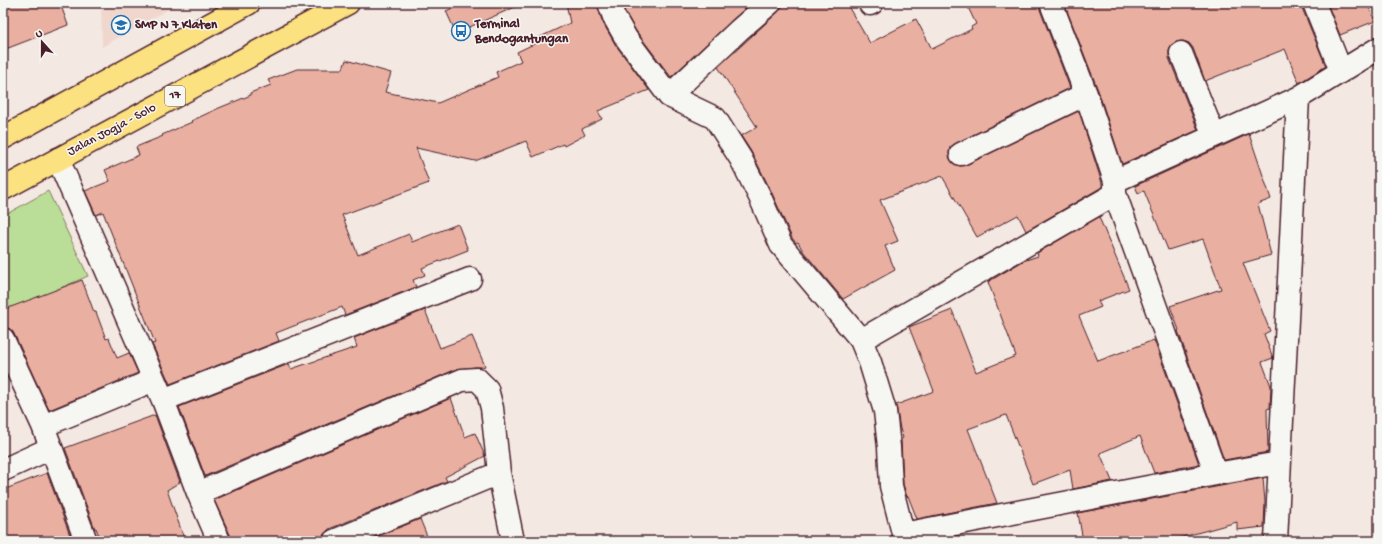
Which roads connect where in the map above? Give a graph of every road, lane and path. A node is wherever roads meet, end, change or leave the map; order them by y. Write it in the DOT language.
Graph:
graph roads {
  1 [pos="249,3"];
  2 [pos="348,3"];
  3 [pos="609,3"];
  4 [pos="770,3"];
  5 [pos="1051,3"];
  6 [pos="1314,3"];
  7 [pos="1379,48"];
  8 [pos="1181,53"];
  9 [pos="1341,71"];
  10 [pos="1086,94"];
  11 [pos="669,96"];
  12 [pos="1298,98"];
  13 [pos="1214,136"];
  14 [pos="3,138"];
  15 [pos="961,154"];
  16 [pos="58,159"];
  17 [pos="1115,187"];
  18 [pos="3,189"];
  19 [pos="470,279"];
  20 [pos="3,339"];
  21 [pos="861,340"];
  22 [pos="10,375"];
  23 [pos="154,380"];
  24 [pos="163,400"];
  25 [pos="43,426"];
  26 [pos="51,448"];
  27 [pos="1279,463"];
  28 [pos="3,470"];
  29 [pos="500,473"];
  30 [pos="1216,474"];
  31 [pos="198,493"];
  32 [pos="78,538"];
  33 [pos="904,538"];
  34 [pos="219,541"];
  35 [pos="334,541"];
  36 [pos="513,541"];
  37 [pos="1276,541"];
  1 -- 14 [label="highway"];
  2 -- 16 [label="highway, Jalan Jogja - Solo / 17"];
  3 -- 11 [label="street"];
  4 -- 11 [label="street"];
  5 -- 10 [label="street"];
  6 -- 9 [label="street"];
  7 -- 9 [label="street"];
  8 -- 13 [label="street"];
  9 -- 12 [label="street"];
  10 -- 15 [label="street"];
  10 -- 17 [label="street"];
  11 -- 21 [label="street"];
  12 -- 13 [label="street"];
  12 -- 27 [label="street"];
  13 -- 17 [label="street"];
  16 -- 18 [label="highway, Jalan Jogja - Solo / 17"];
  16 -- 23 [label="street"];
  17 -- 21 [label="street"];
  17 -- 30 [label="street"];
  19 -- 24 [label="street"];
  20 -- 22 [label="street"];
  21 -- 33 [label="street"];
  22 -- 25 [label="street"];
  23 -- 24 [label="street"];
  23 -- 25 [label="street"];
  24 -- 31 [label="street"];
  25 -- 26 [label="street"];
  26 -- 28 [label="street"];
  26 -- 32 [label="street"];
  27 -- 30 [label="street"];
  27 -- 37 [label="street"];
  29 -- 31 [label="street"];
  29 -- 35 [label="street"];
  29 -- 36 [label="street"];
  30 -- 33 [label="street"];
  31 -- 34 [label="street"];
}
